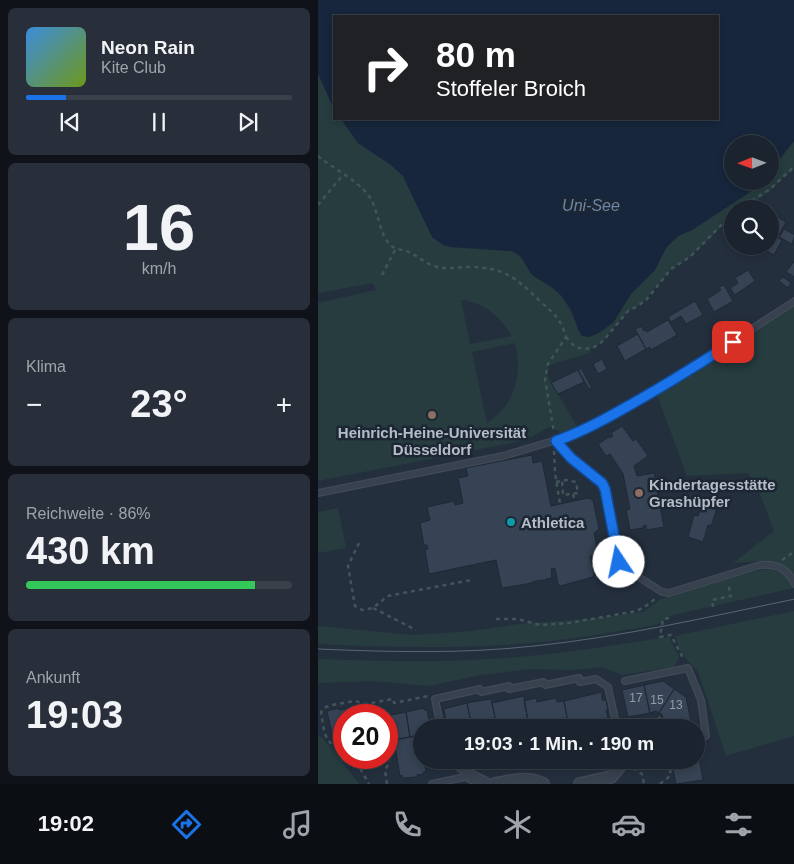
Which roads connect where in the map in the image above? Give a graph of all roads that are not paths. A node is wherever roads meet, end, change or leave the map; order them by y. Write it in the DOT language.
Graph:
graph roads {
  1 [pos="794,301"];
  2 [pos="556,441"];
  3 [pos="318,493"];
  4 [pos="794,584"];
  5 [pos="625,680"];
  6 [pos="439,719"];
  7 [pos="615,719"];
  8 [pos="704,719"];
  9 [pos="461,769"];
  10 [pos="618,769"];
  11 [pos="470,776"];
  12 [pos="432,784"];
  13 [pos="486,784"];
  14 [pos="495,784"];
  15 [pos="543,784"];
  16 [pos="580,784"];
  1 -- 2 [label="lane"];
  2 -- 3 [label="lane"];
  2 -- 4 [label="lane"];
  5 -- 8 [label="lane"];
  6 -- 7 [label="lane"];
  9 -- 11 [label="lane"];
  10 -- 16 [label="street"];
  11 -- 12 [label="lane"];
  11 -- 13 [label="street"];
  14 -- 15 [label="street"];
}
